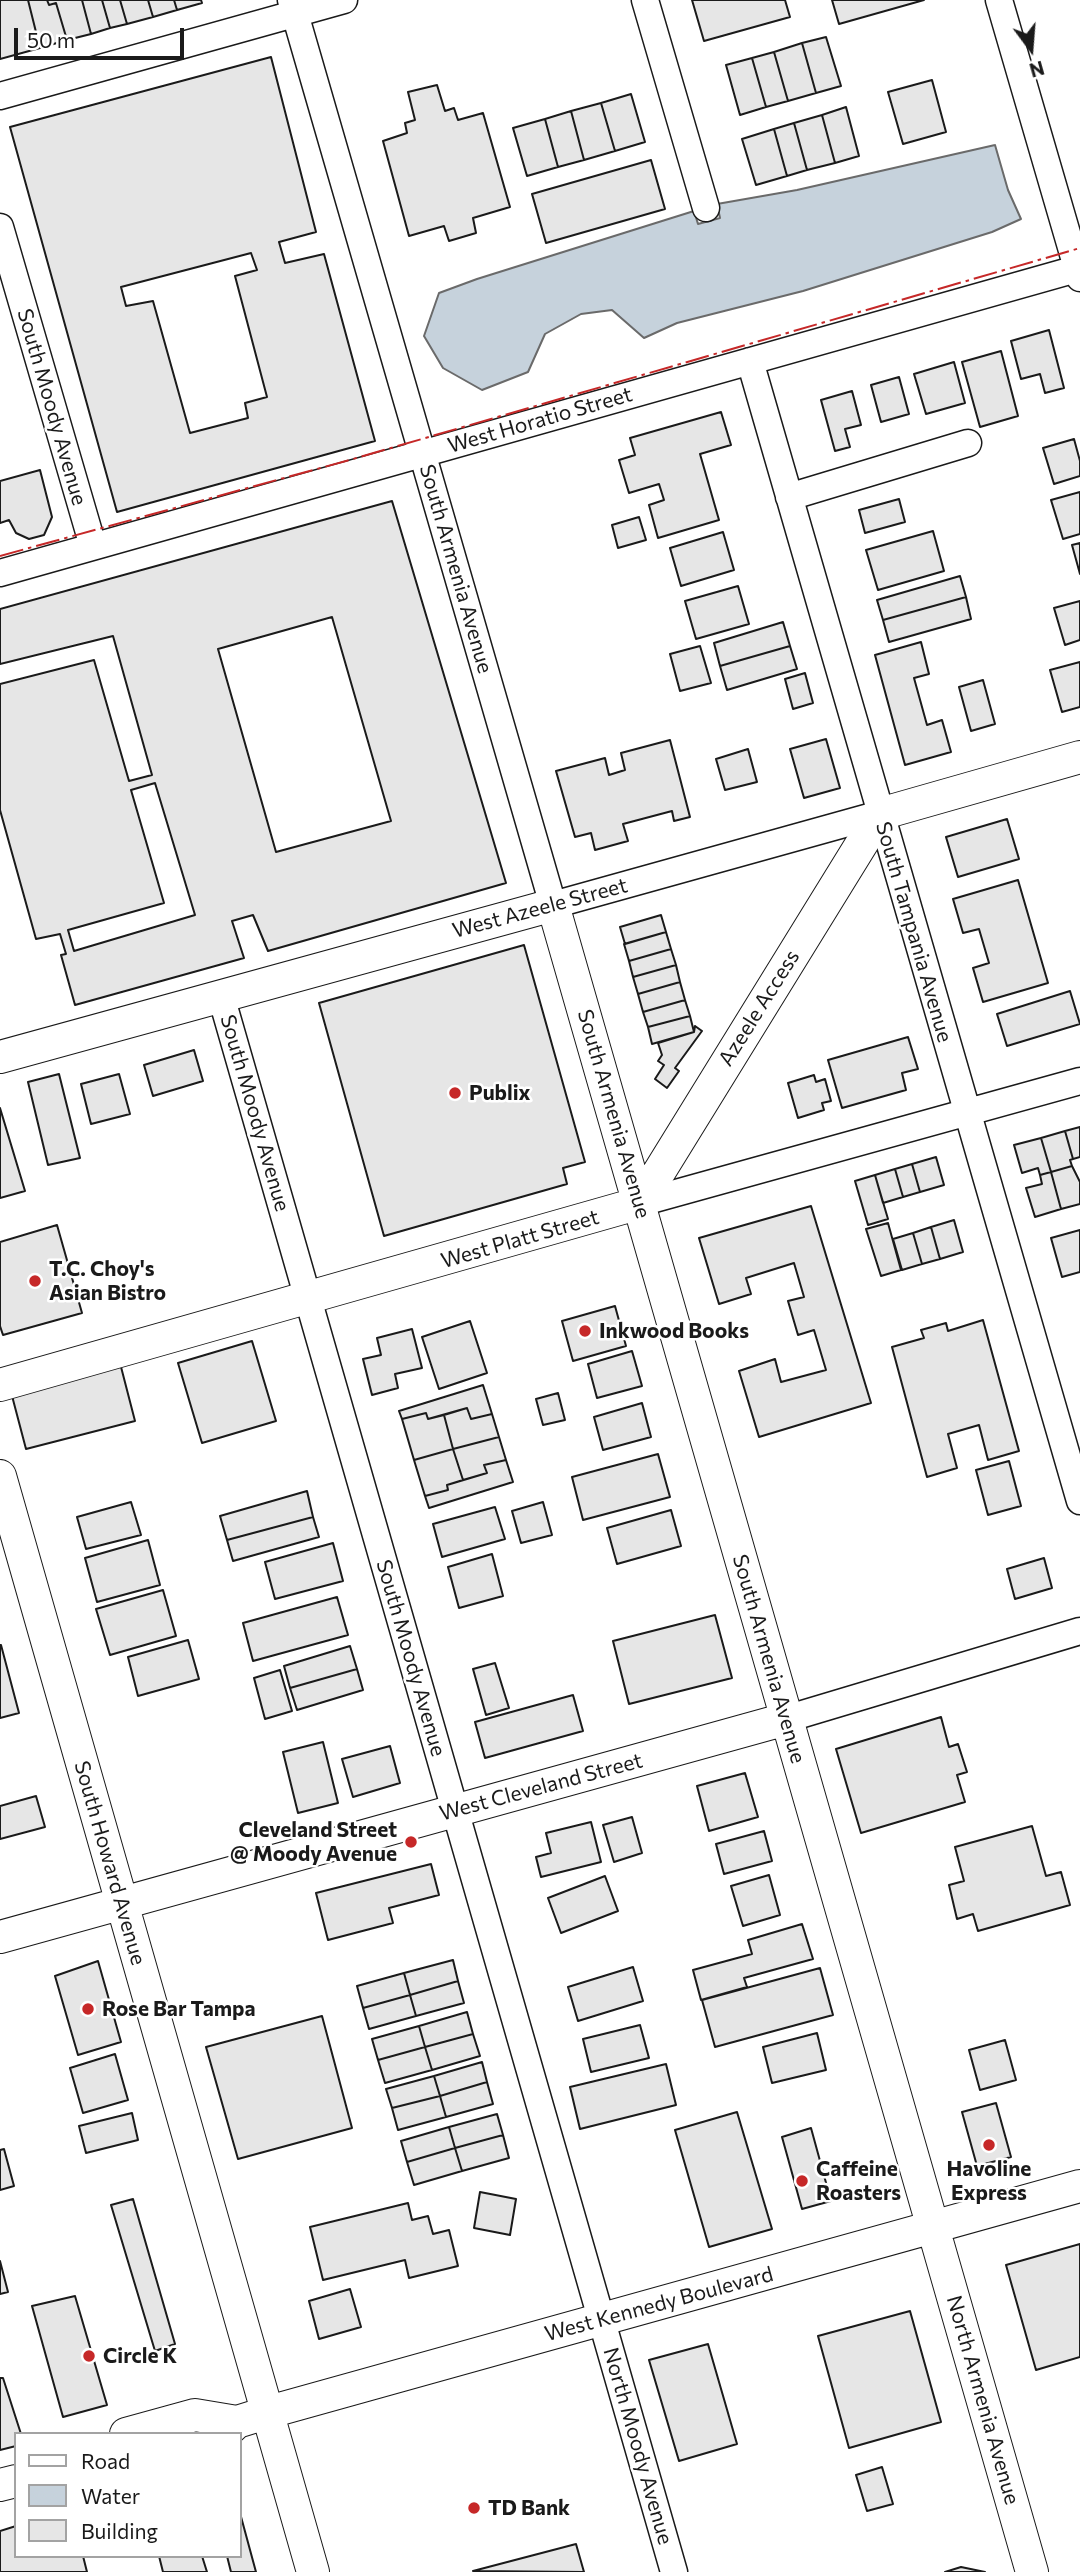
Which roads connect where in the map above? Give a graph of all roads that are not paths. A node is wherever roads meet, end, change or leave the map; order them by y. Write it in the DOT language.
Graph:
graph roads {
  1 [pos="344,0"];
  2 [pos="645,0"];
  3 [pos="999,0"];
  4 [pos="293,7"];
  5 [pos="0,96"];
  6 [pos="706,208"];
  7 [pos="0,227"];
  8 [pos="1079,272"];
  9 [pos="750,362"];
  10 [pos="968,443"];
  11 [pos="422,453"];
  12 [pos="789,497"];
  13 [pos="93,546"];
  14 [pos="0,573"];
  15 [pos="1080,757"];
  16 [pos="880,814"];
  17 [pos="553,905"];
  18 [pos="221,996"];
  19 [pos="0,1057"];
  20 [pos="1080,1081"];
  21 [pos="965,1113"];
  22 [pos="640,1203"];
  23 [pos="308,1298"];
  24 [pos="0,1385"];
  25 [pos="0,1476"];
  26 [pos="1080,1501"];
  27 [pos="1080,1631"];
  28 [pos="786,1719"];
  29 [pos="455,1810"];
  30 [pos="121,1903"];
  31 [pos="0,1937"];
  32 [pos="1080,2186"];
  33 [pos="934,2228"];
  34 [pos="601,2320"];
  35 [pos="269,2412"];
  36 [pos="231,2428"];
  37 [pos="133,2432"];
  38 [pos="313,2572"];
  39 [pos="674,2572"];
  40 [pos="1032,2572"];
  1 -- 4 [label="street"];
  2 -- 6 [label="street"];
  3 -- 8 [label="street"];
  4 -- 5 [label="street"];
  4 -- 11 [label="street, South Armenia Avenue"];
  7 -- 13 [label="street, South Moody Avenue"];
  8 -- 9 [label="street, West Horatio Street"];
  9 -- 11 [label="street, West Horatio Street"];
  9 -- 12 [label="street, South Tampania Avenue"];
  10 -- 12 [label="street"];
  11 -- 13 [label="street, West Horatio Street"];
  11 -- 17 [label="street, South Armenia Avenue"];
  12 -- 16 [label="street, South Tampania Avenue"];
  13 -- 14 [label="street, West Horatio Street"];
  15 -- 16 [label="main road, West Azeele Street"];
  16 -- 17 [label="street, West Azeele Street"];
  16 -- 21 [label="street, South Tampania Avenue"];
  16 -- 22 [label="main road, Azeele Access"];
  17 -- 18 [label="main road, West Azeele Street"];
  17 -- 22 [label="main road, South Armenia Avenue"];
  18 -- 19 [label="main road, West Azeele Street"];
  18 -- 23 [label="street, South Moody Avenue"];
  20 -- 21 [label="street, West Platt Street"];
  21 -- 22 [label="street, West Platt Street"];
  21 -- 26 [label="street, South Tampania Avenue"];
  22 -- 23 [label="main road, West Platt Street"];
  22 -- 28 [label="main road, South Armenia Avenue"];
  23 -- 24 [label="main road, West Platt Street"];
  23 -- 29 [label="street, South Moody Avenue"];
  25 -- 30 [label="main road, South Howard Avenue"];
  27 -- 28 [label="street, West Cleveland Street"];
  28 -- 29 [label="main road, West Cleveland Street"];
  28 -- 33 [label="main road, South Armenia Avenue"];
  29 -- 30 [label="main road, West Cleveland Street"];
  29 -- 34 [label="street, South Moody Avenue"];
  30 -- 31 [label="main road, West Cleveland Street"];
  30 -- 35 [label="main road, South Howard Avenue"];
  32 -- 33 [label="main road, West Kennedy Boulevard"];
  33 -- 34 [label="main road, West Kennedy Boulevard"];
  33 -- 40 [label="main road, North Armenia Avenue"];
  34 -- 35 [label="main road, West Kennedy Boulevard"];
  34 -- 39 [label="street, North Moody Avenue"];
  35 -- 36 [label="main road, West Kennedy Boulevard"];
  35 -- 38 [label="main road, South Howard Avenue"];
  36 -- 37 [label="main road, West Kennedy Boulevard"];
}
